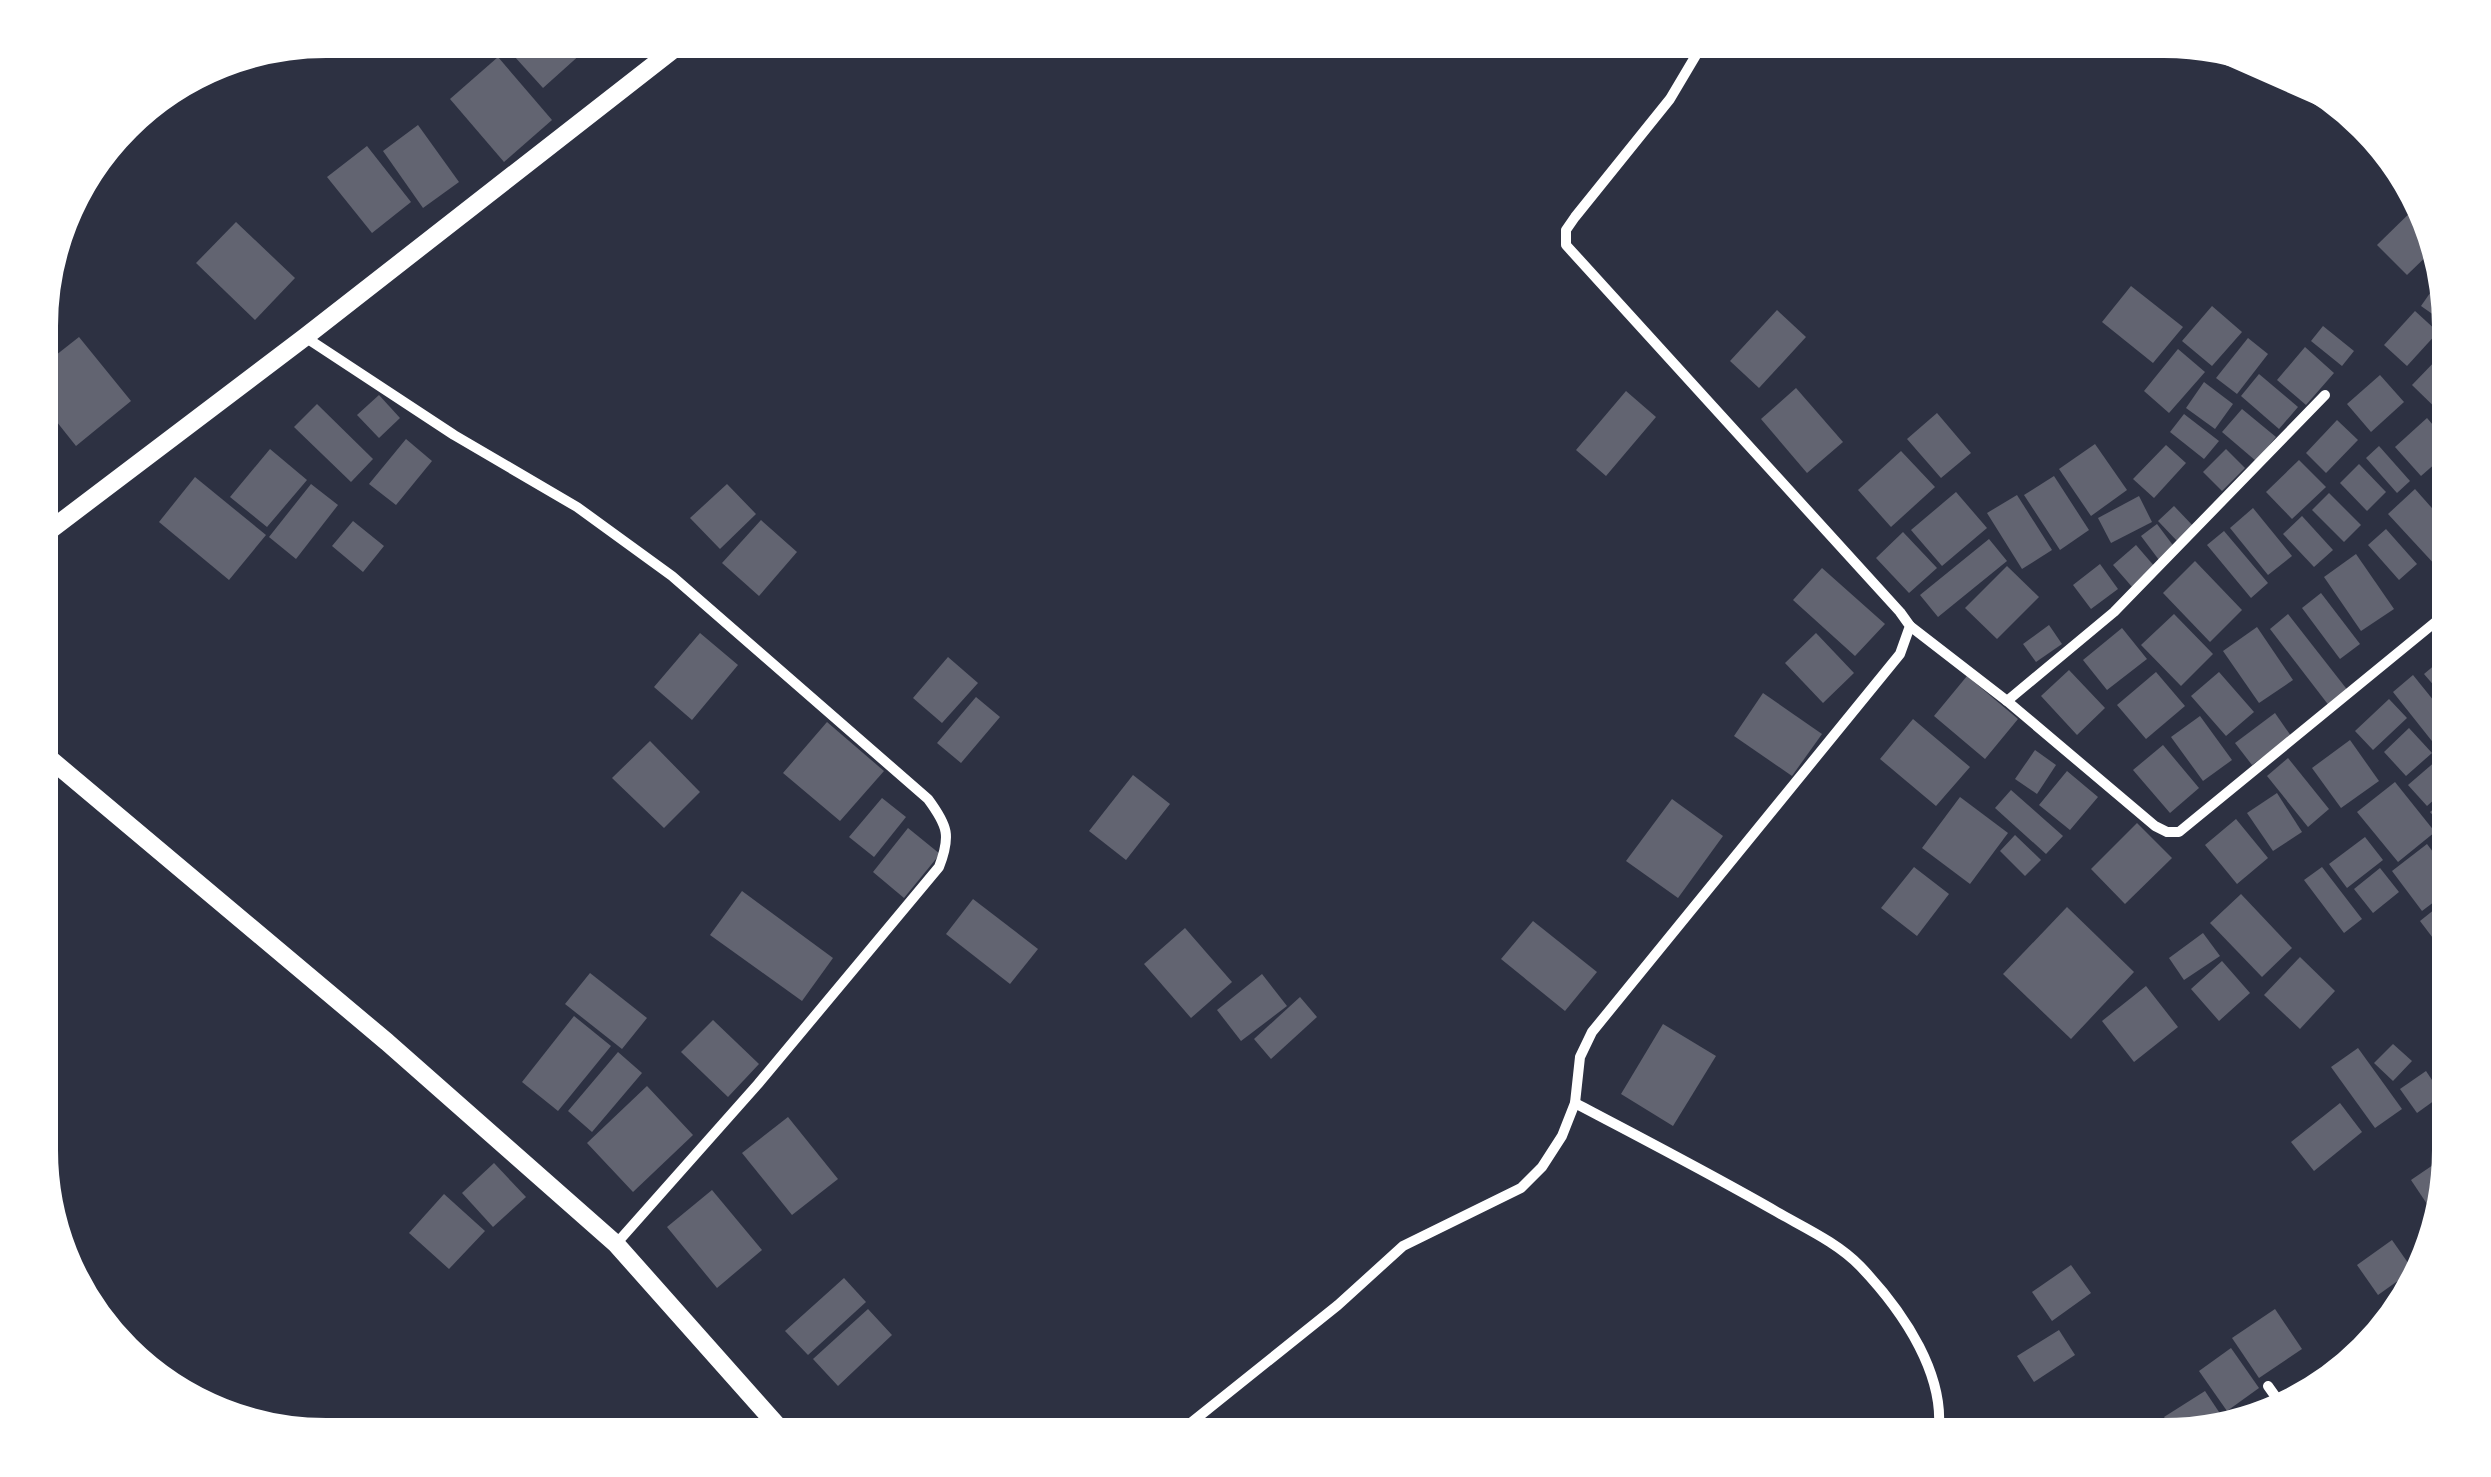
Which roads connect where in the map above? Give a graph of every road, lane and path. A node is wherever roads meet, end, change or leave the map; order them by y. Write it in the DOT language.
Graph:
graph roads {
  1 [pos="1698,52"];
  2 [pos="669,53"];
  3 [pos="2258,69"];
  4 [pos="2291,84"];
  5 [pos="305,337"];
  6 [pos="2325,395"];
  7 [pos="53,529"];
  8 [pos="2438,620"];
  9 [pos="1910,626"];
  10 [pos="2007,700"];
  11 [pos="53,761"];
  12 [pos="1575,1103"];
  13 [pos="616,1244"];
  14 [pos="2268,1386"];
  15 [pos="2278,1399"];
  16 [pos="776,1424"];
  17 [pos="1190,1424"];
  18 [pos="1941,1424"];
  1 -- 9 [label="street"];
  2 -- 5 [label="street"];
  3 -- 4 [label="street"];
  5 -- 7 [label="street"];
  5 -- 13 [label="street"];
  6 -- 10 [label="street"];
  8 -- 10 [label="street"];
  9 -- 10 [label="street"];
  9 -- 12 [label="street"];
  11 -- 13 [label="street"];
  12 -- 17 [label="street"];
  12 -- 18 [label="street"];
  13 -- 16 [label="street"];
  14 -- 15 [label="street"];
}
